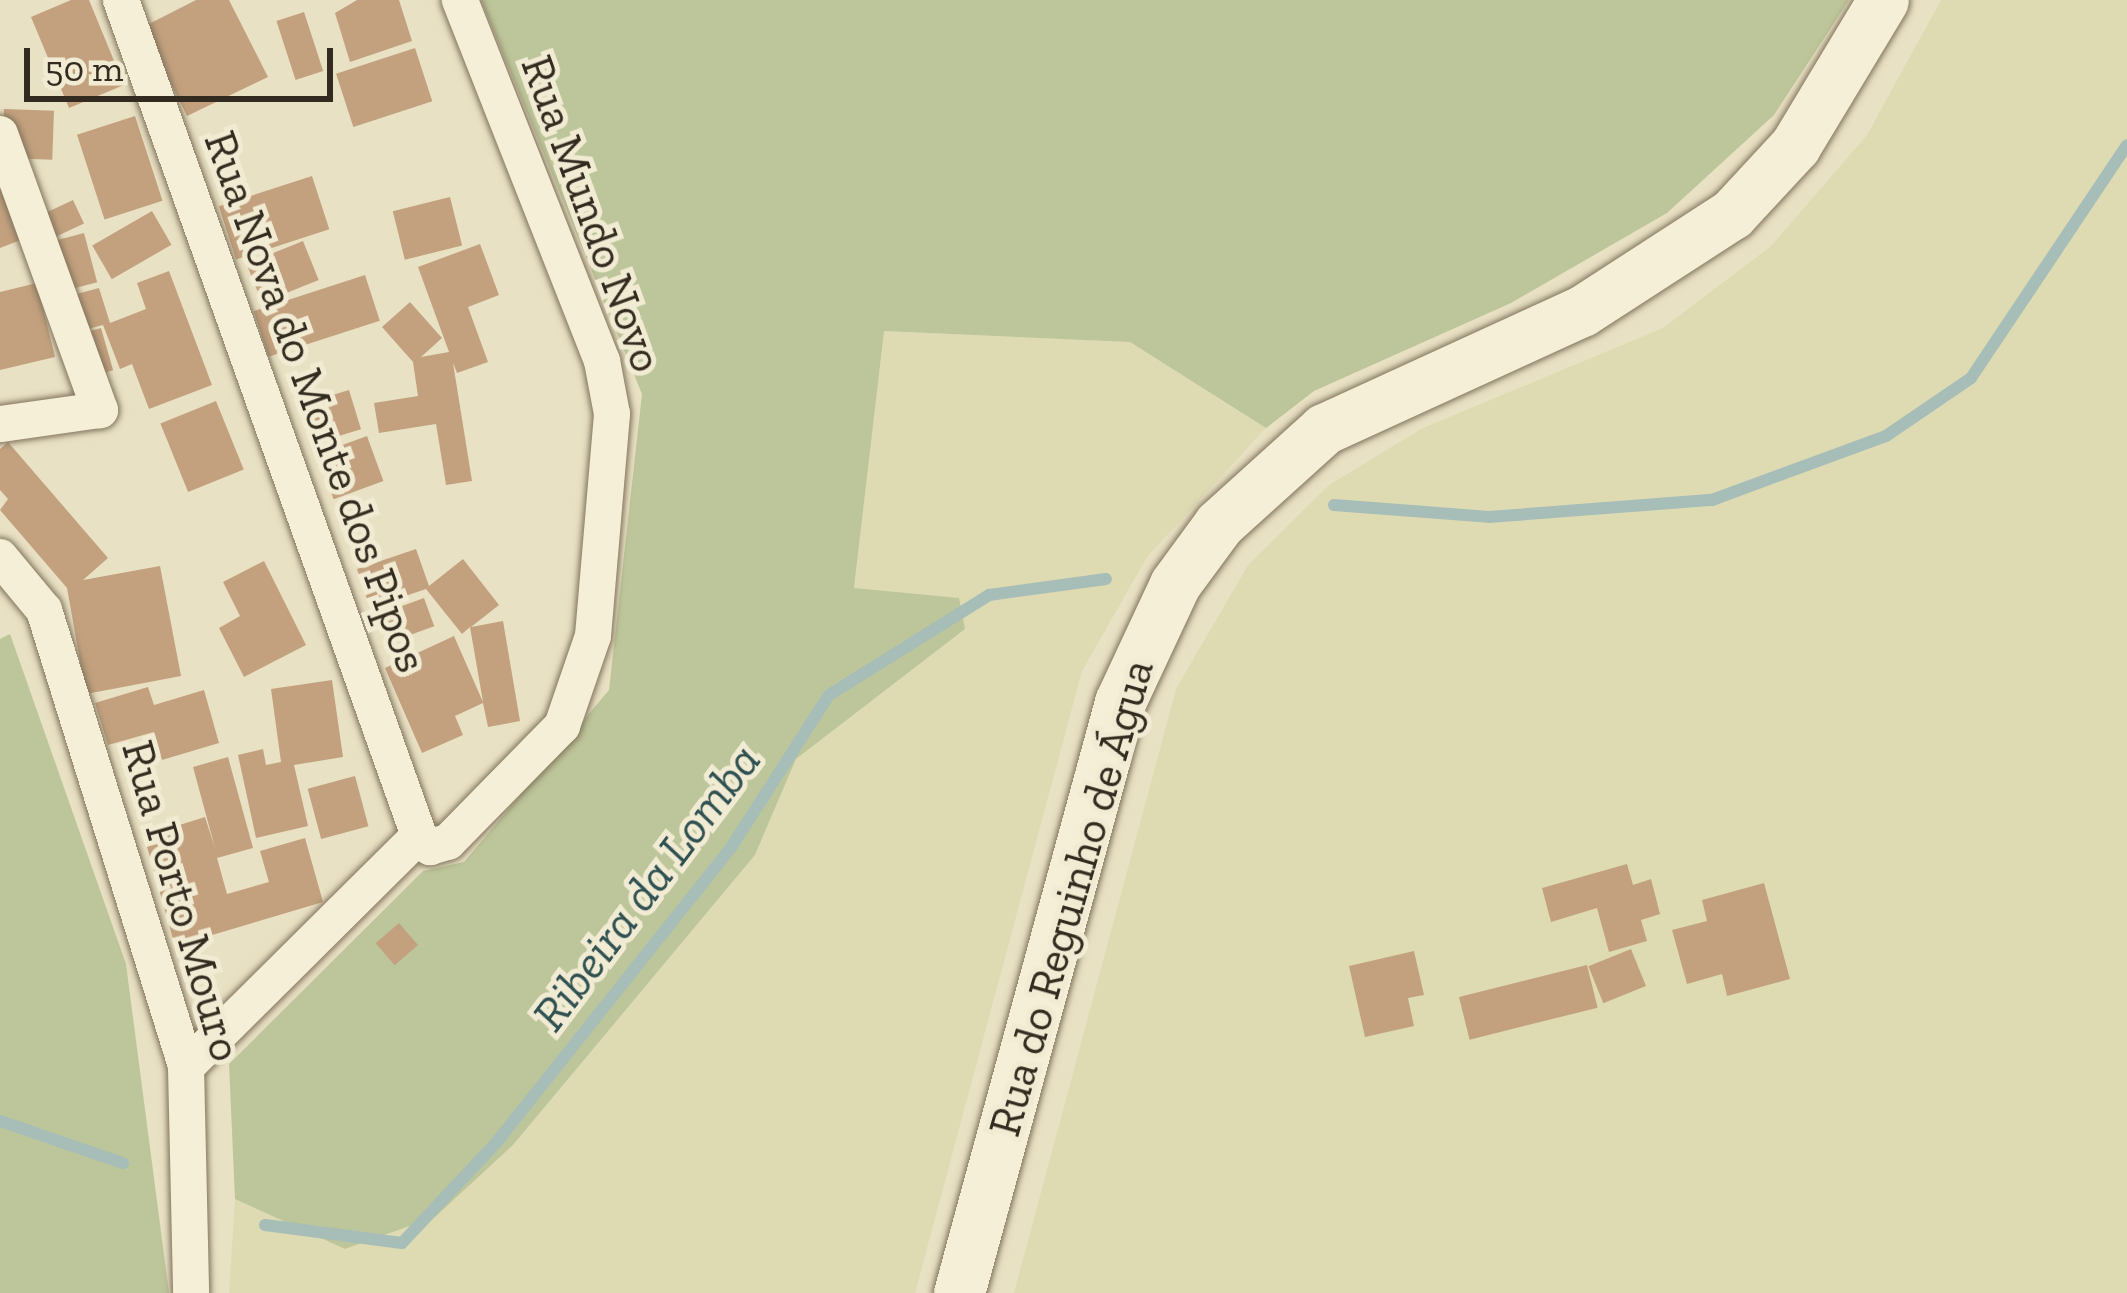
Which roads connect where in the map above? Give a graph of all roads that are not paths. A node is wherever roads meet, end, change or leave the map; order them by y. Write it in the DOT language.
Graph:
graph roads {
  1 [pos="121,0"];
  2 [pos="460,0"];
  3 [pos="1883,0"];
  4 [pos="0,134"];
  5 [pos="0,424"];
  6 [pos="0,557"];
  7 [pos="419,836"];
  8 [pos="186,1067"];
  9 [pos="191,1293"];
  10 [pos="959,1293"];
  1 -- 7 [label="street, Rua Nova do Monte dos Pipos"];
  2 -- 7 [label="street, Rua Mundo Novo"];
  3 -- 10 [label="street, Rua do Reguinho de Água"];
  4 -- 5 [label="street"];
  6 -- 8 [label="street, Rua Porto Mouro"];
  7 -- 8 [label="street"];
  8 -- 9 [label="street, Rua Porto Mouro"];
}
